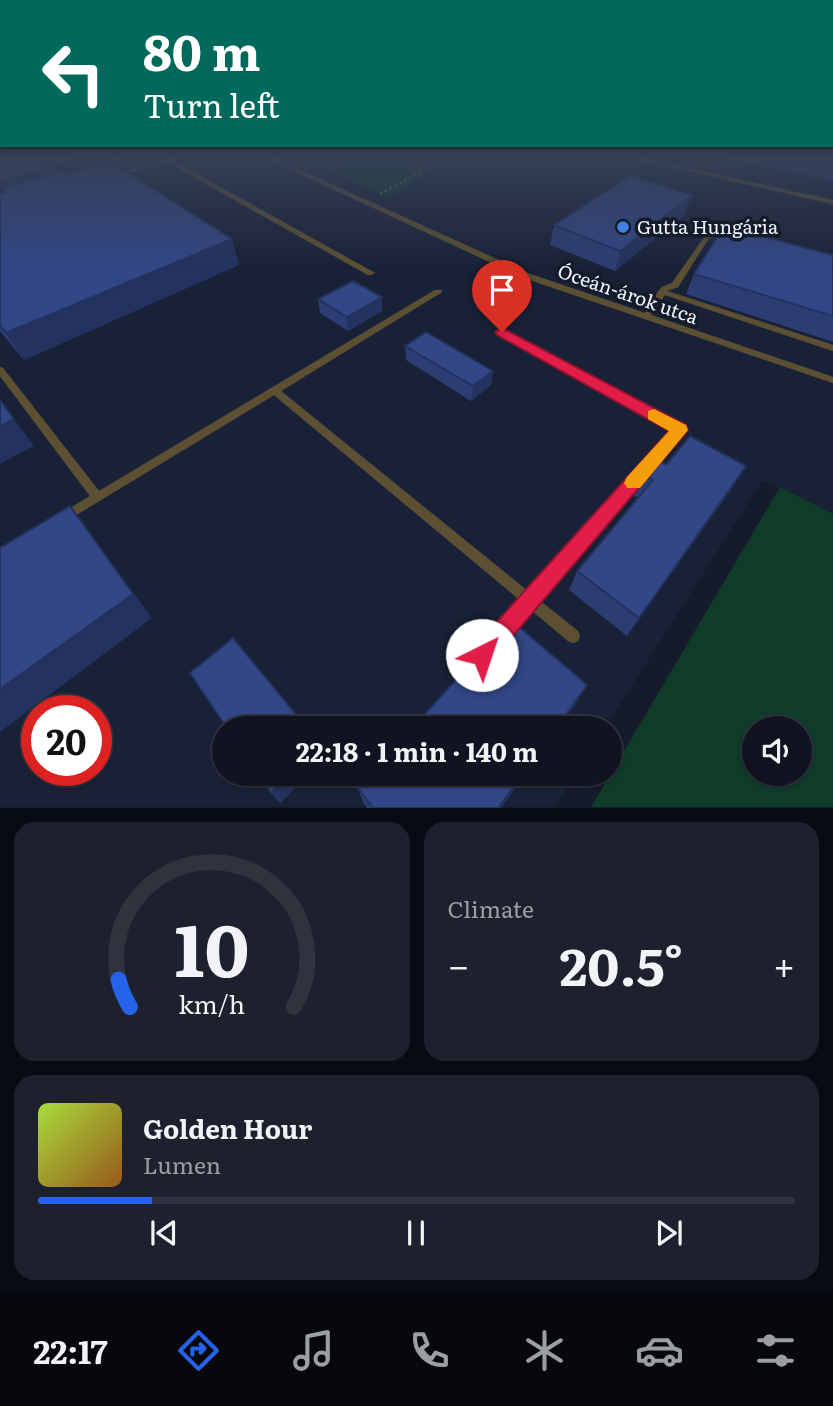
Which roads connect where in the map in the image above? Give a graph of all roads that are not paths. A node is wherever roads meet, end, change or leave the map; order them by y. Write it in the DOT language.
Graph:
graph roads {
  1 [pos="228,194"];
  2 [pos="342,194"];
  3 [pos="796,194"];
  4 [pos="833,202"];
  5 [pos="736,237"];
  6 [pos="371,273"];
  7 [pos="438,292"];
  8 [pos="663,292"];
  9 [pos="646,317"];
  10 [pos="502,332"];
  11 [pos="833,348"];
  12 [pos="0,370"];
  13 [pos="833,380"];
  14 [pos="274,390"];
  15 [pos="97,497"];
  16 [pos="54,523"];
  17 [pos="530,600"];
  18 [pos="573,636"];
  19 [pos="495,639"];
  1 -- 6 [label="lane"];
  2 -- 9 [label="lane, Óceán-árok utca"];
  3 -- 4 [label="lane"];
  5 -- 8 [label="lane"];
  7 -- 14 [label="lane"];
  8 -- 9 [label="lane"];
  8 -- 11 [label="lane"];
  9 -- 13 [label="lane, Óceán-árok utca"];
  10 -- 17 [label="lane"];
  12 -- 15 [label="lane"];
  14 -- 15 [label="lane"];
  14 -- 17 [label="lane"];
  15 -- 16 [label="lane"];
  17 -- 18 [label="lane"];
  17 -- 19 [label="lane"];
}
